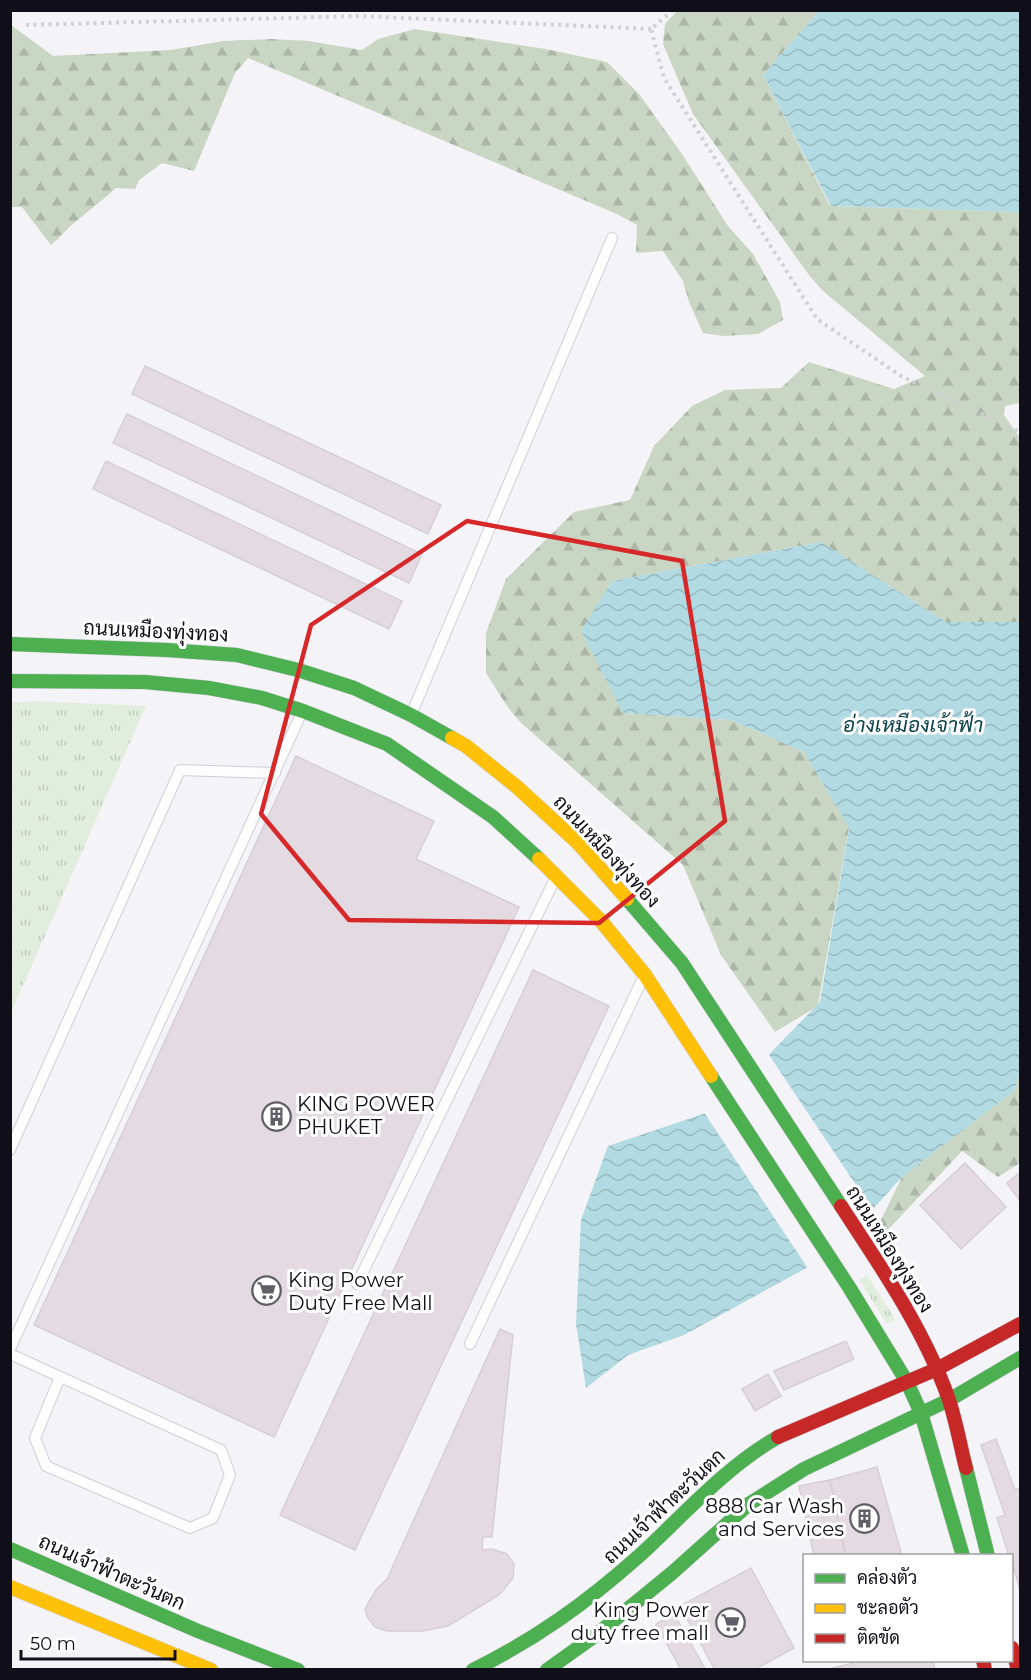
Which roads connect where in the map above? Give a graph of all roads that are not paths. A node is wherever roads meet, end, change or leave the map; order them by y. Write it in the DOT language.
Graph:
graph roads {
  1 [pos="612,238"];
  2 [pos="10,644"];
  3 [pos="10,681"];
  4 [pos="303,711"];
  5 [pos="411,715"];
  6 [pos="275,773"];
  7 [pos="557,875"];
  8 [pos="645,975"];
  9 [pos="10,1150"];
  10 [pos="357,1284"];
  11 [pos="1020,1324"];
  12 [pos="470,1344"];
  13 [pos="10,1348"];
  14 [pos="10,1354"];
  15 [pos="1020,1358"];
  16 [pos="937,1369"];
  17 [pos="60,1377"];
  18 [pos="907,1382"];
  19 [pos="949,1400"];
  20 [pos="921,1413"];
  21 [pos="10,1549"];
  22 [pos="962,1554"];
  23 [pos="988,1554"];
  24 [pos="10,1587"];
  25 [pos="1013,1654"];
  26 [pos="211,1670"];
  27 [pos="298,1670"];
  28 [pos="473,1670"];
  29 [pos="547,1670"];
  30 [pos="1018,1670"];
  1 -- 5 [label="lane"];
  2 -- 5 [label="street, ถนนเหมืองทุ่งทอง"];
  3 -- 4 [label="street"];
  4 -- 6 [label="lane"];
  4 -- 7 [label="street"];
  5 -- 16 [label="street, ถนนเหมืองทุ่งทอง"];
  6 -- 9 [label="lane"];
  6 -- 13 [label="lane"];
  7 -- 8 [label="street"];
  7 -- 10 [label="lane"];
  8 -- 12 [label="lane"];
  8 -- 18 [label="street"];
  11 -- 16 [label="street, ถนนเจ้าฟ้าตะวันตก"];
  14 -- 17 [label="lane"];
  15 -- 19 [label="street"];
  16 -- 18 [label="street, ถนนเจ้าฟ้าตะวันตก"];
  16 -- 19 [label="street, ถนนเหมืองทุ่งทอง"];
  17 -- 17 [label="lane"];
  18 -- 20 [label="street"];
  18 -- 28 [label="street, ถนนเจ้าฟ้าตะวันตก"];
  19 -- 20 [label="street"];
  19 -- 23 [label="street, ถนนเหมืองทุ่งทอง"];
  20 -- 22 [label="street"];
  20 -- 29 [label="street"];
  21 -- 27 [label="street, ถนนเจ้าฟ้าตะวันตก"];
  24 -- 26 [label="street"];
  25 -- 30 [label="street"];
}
